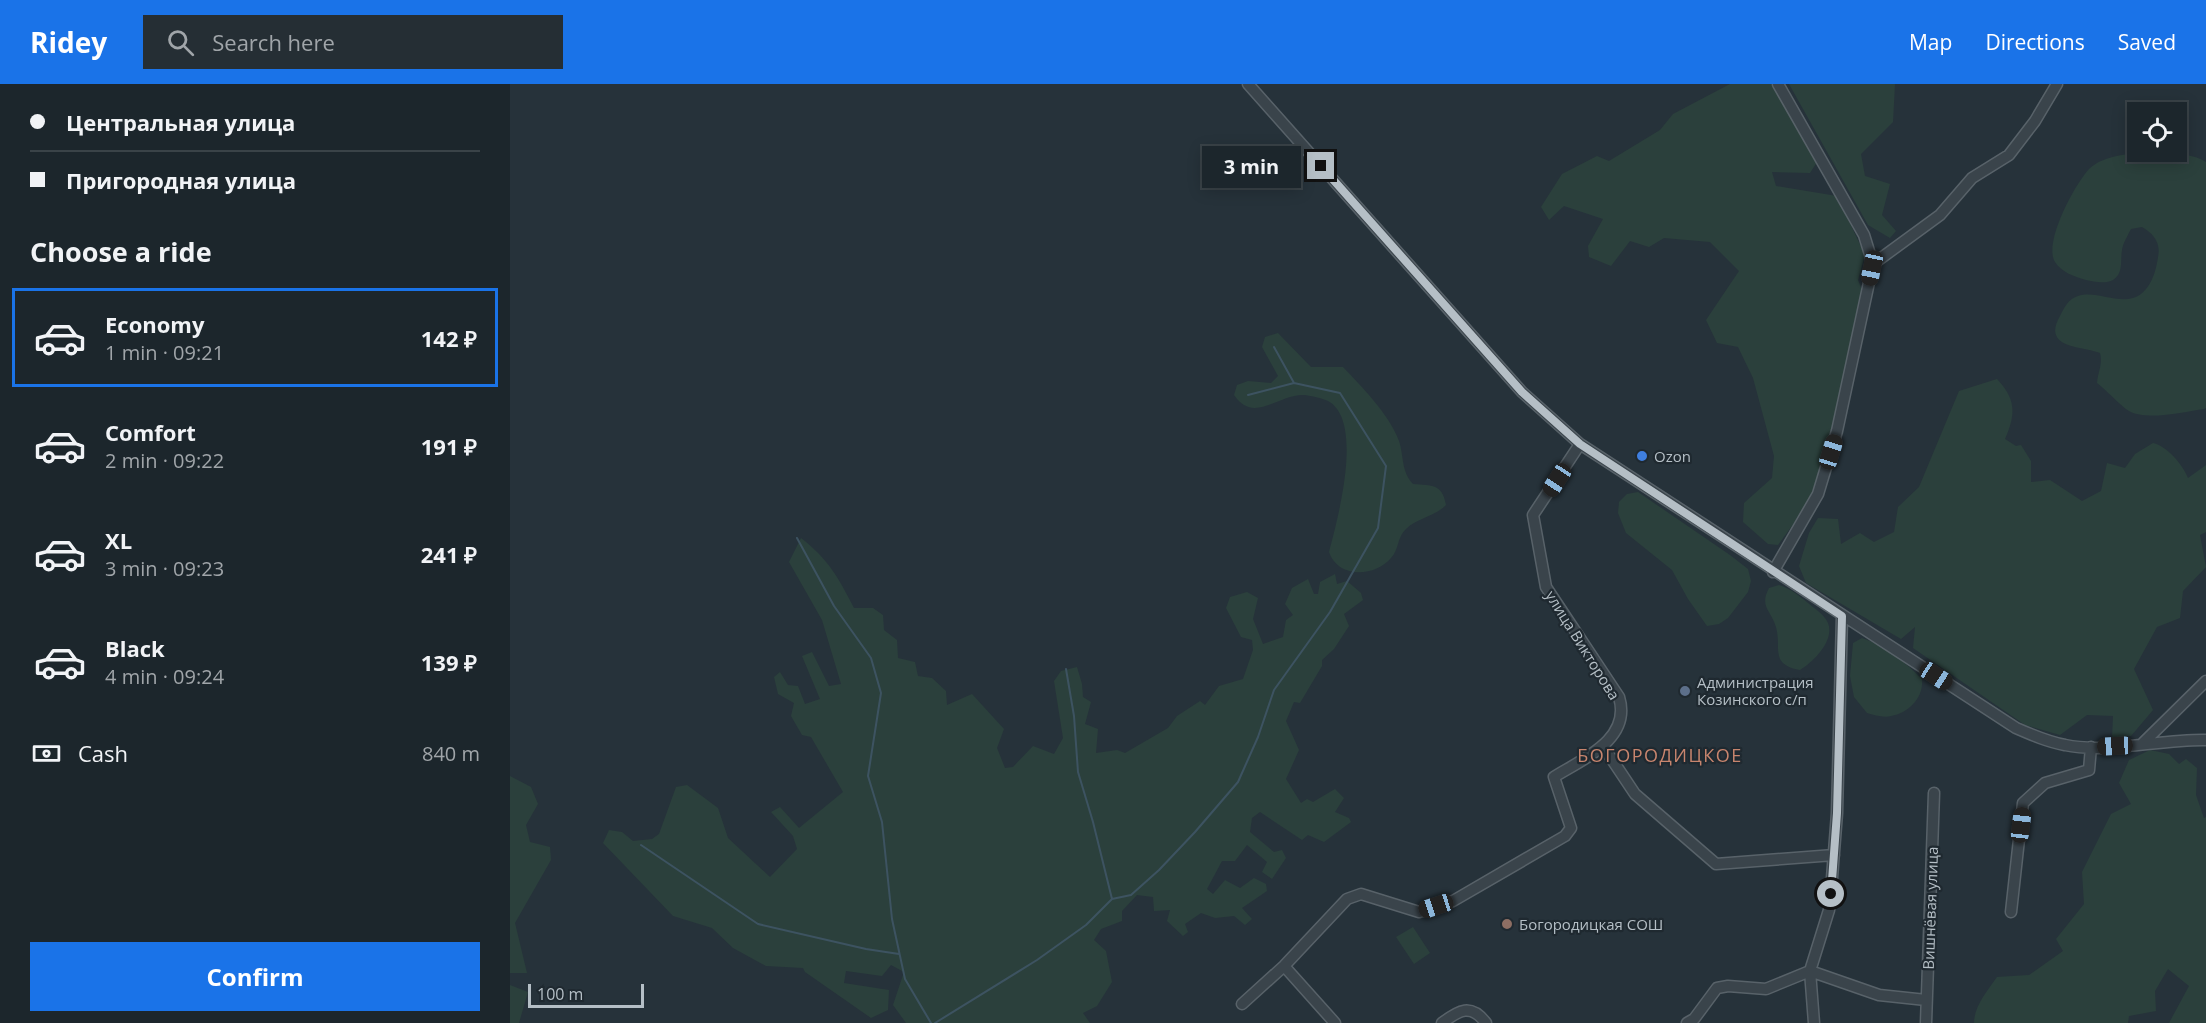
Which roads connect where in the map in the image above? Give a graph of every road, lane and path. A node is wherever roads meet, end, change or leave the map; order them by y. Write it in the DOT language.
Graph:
graph roads {
  1 [pos="1248,84"];
  2 [pos="1778,84"];
  3 [pos="2056,84"];
  4 [pos="1873,264"];
  5 [pos="1580,444"];
  6 [pos="1773,572"];
  7 [pos="1842,616"];
  8 [pos="2206,681"];
  9 [pos="2206,740"];
  10 [pos="2143,743"];
  11 [pos="1603,746"];
  12 [pos="2091,747"];
  13 [pos="1934,793"];
  14 [pos="1834,855"];
  15 [pos="2011,912"];
  16 [pos="1284,966"];
  17 [pos="1810,971"];
  18 [pos="1926,1000"];
  19 [pos="1242,1004"];
  20 [pos="1335,1023"];
  21 [pos="1442,1023"];
  22 [pos="1486,1023"];
  23 [pos="1687,1023"];
  24 [pos="1814,1023"];
  25 [pos="1926,1023"];
  1 -- 5 [label="street"];
  2 -- 4 [label="street"];
  3 -- 4 [label="street"];
  4 -- 6 [label="street"];
  5 -- 6 [label="street"];
  5 -- 11 [label="street, улица Викторова"];
  6 -- 7 [label="street"];
  7 -- 12 [label="street"];
  7 -- 14 [label="street"];
  8 -- 10 [label="street"];
  9 -- 10 [label="street"];
  10 -- 12 [label="street"];
  11 -- 14 [label="street"];
  11 -- 16 [label="street, улица Викторова"];
  12 -- 15 [label="street"];
  13 -- 18 [label="street, Вишнёвая улица"];
  14 -- 17 [label="street"];
  16 -- 19 [label="street"];
  16 -- 20 [label="street"];
  17 -- 18 [label="street"];
  17 -- 23 [label="street"];
  17 -- 24 [label="street"];
  18 -- 25 [label="street, Вишнёвая улица"];
  21 -- 22 [label="street"];
}
